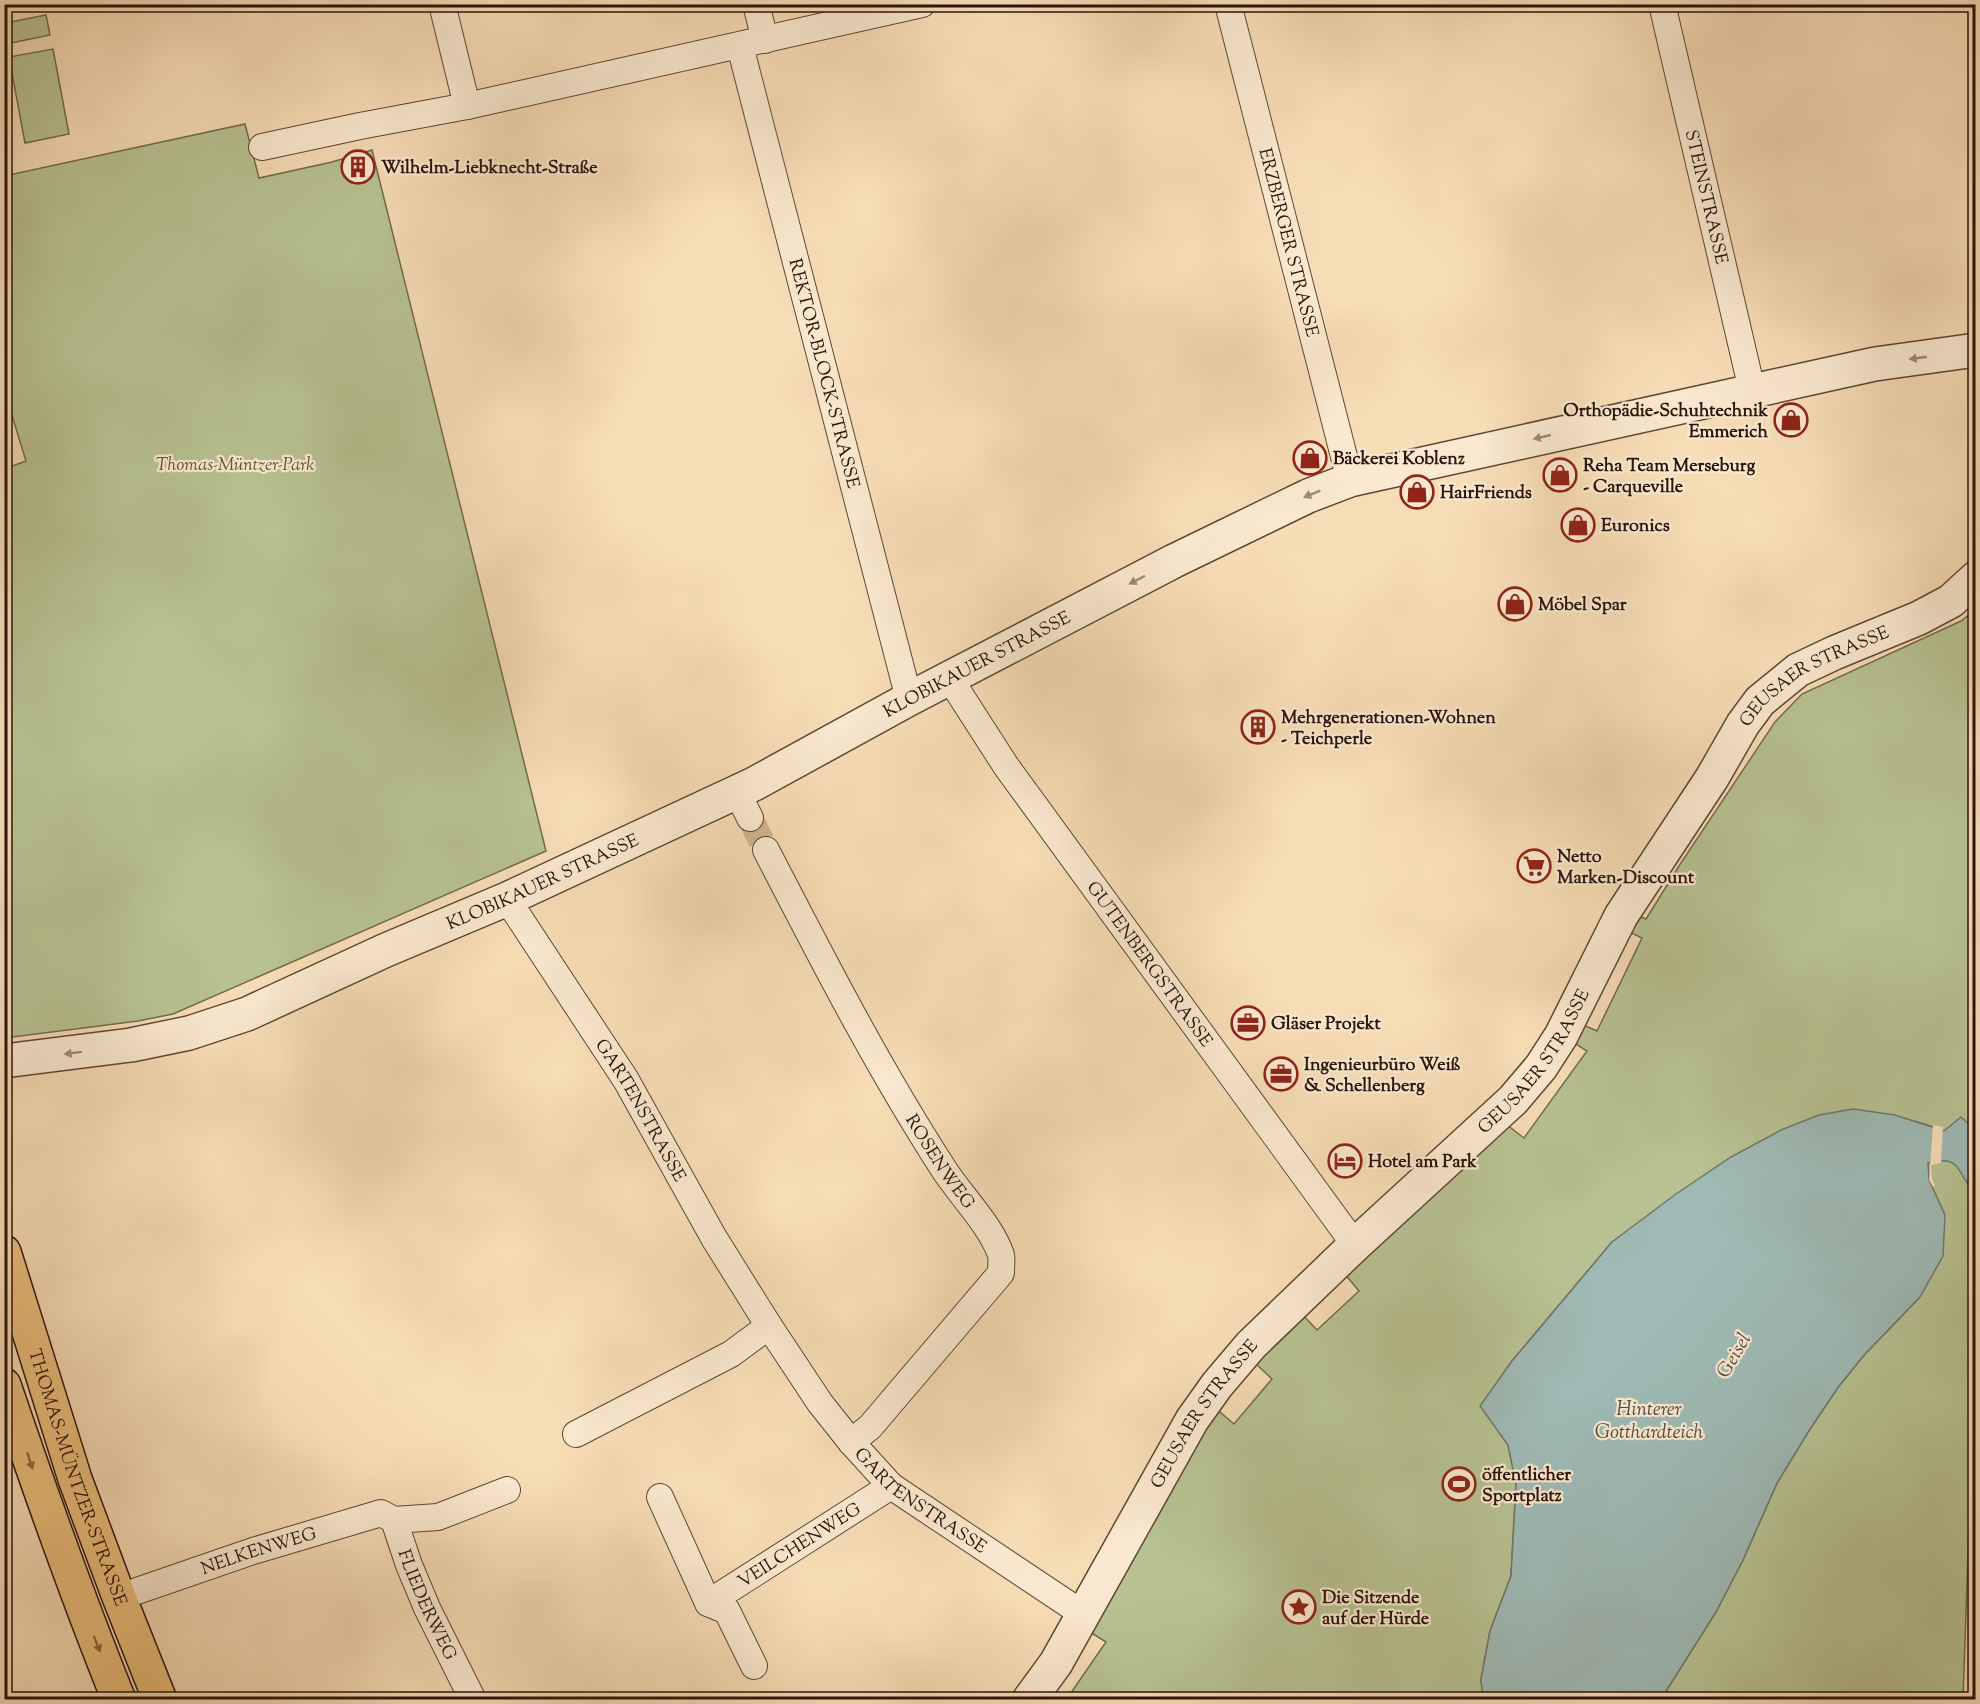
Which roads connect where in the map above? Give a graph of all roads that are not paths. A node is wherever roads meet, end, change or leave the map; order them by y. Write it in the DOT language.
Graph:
graph roads {
  1 [pos="442,4"];
  2 [pos="756,4"];
  3 [pos="922,4"];
  4 [pos="1228,4"];
  5 [pos="1662,4"];
  6 [pos="765,40"];
  7 [pos="740,46"];
  8 [pos="467,106"];
  9 [pos="262,147"];
  10 [pos="1976,350"];
  11 [pos="1752,390"];
  12 [pos="1350,480"];
  13 [pos="1976,578"];
  14 [pos="950,679"];
  15 [pos="909,699"];
  16 [pos="766,850"];
  17 [pos="507,899"];
  18 [pos="4,1061"];
  19 [pos="1354,1245"];
  20 [pos="4,1252"];
  21 [pos="769,1326"];
  22 [pos="4,1385"];
  23 [pos="576,1434"];
  24 [pos="851,1442"];
  25 [pos="891,1486"];
  26 [pos="507,1490"];
  27 [pos="660,1497"];
  28 [pos="388,1517"];
  29 [pos="137,1591"];
  30 [pos="708,1603"];
  31 [pos="1083,1614"];
  32 [pos="754,1666"];
  33 [pos="119,1700"];
  34 [pos="160,1700"];
  35 [pos="473,1700"];
  36 [pos="1029,1700"];
  1 -- 8 [label="street"];
  2 -- 6 [label="street"];
  3 -- 6 [label="street"];
  4 -- 12 [label="street, ERZBERGER STRASSE"];
  5 -- 11 [label="street, STEINSTRASSE"];
  6 -- 7 [label="street"];
  7 -- 8 [label="street"];
  7 -- 15 [label="street, REKTOR-BLOCK-STRASSE"];
  8 -- 9 [label="street"];
  10 -- 11 [label="street, KLOBIKAUER STRASSE, one-way"];
  11 -- 12 [label="street, KLOBIKAUER STRASSE, one-way"];
  12 -- 14 [label="street, KLOBIKAUER STRASSE, one-way"];
  13 -- 19 [label="street, GEUSAER STRASSE"];
  14 -- 15 [label="street, KLOBIKAUER STRASSE"];
  14 -- 19 [label="street, GUTENBERGSTRASSE"];
  15 -- 17 [label="street, KLOBIKAUER STRASSE"];
  16 -- 24 [label="street, ROSENWEG"];
  17 -- 18 [label="street, KLOBIKAUER STRASSE, one-way"];
  17 -- 21 [label="street, GARTENSTRASSE"];
  19 -- 31 [label="street, GEUSAER STRASSE"];
  20 -- 34 [label="main road, THOMAS-MÜNTZER-STRASSE"];
  21 -- 23 [label="street"];
  21 -- 24 [label="street, GARTENSTRASSE"];
  22 -- 33 [label="main road, one-way"];
  24 -- 25 [label="street, GARTENSTRASSE"];
  25 -- 30 [label="street, VEILCHENWEG"];
  25 -- 31 [label="street, GARTENSTRASSE"];
  26 -- 28 [label="street, NELKENWEG"];
  27 -- 30 [label="street"];
  28 -- 29 [label="street, NELKENWEG"];
  28 -- 35 [label="street, FLIEDERWEG"];
  30 -- 32 [label="street, VEILCHENWEG"];
  31 -- 36 [label="street, GEUSAER STRASSE"];
}
